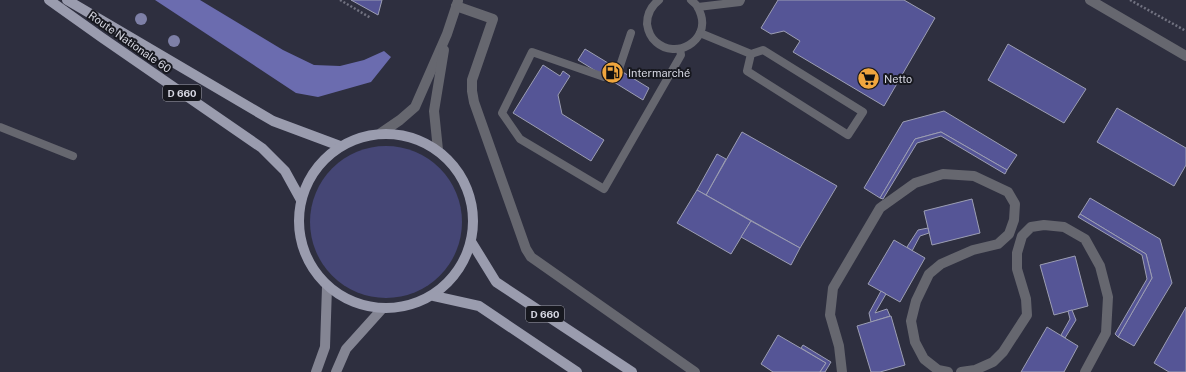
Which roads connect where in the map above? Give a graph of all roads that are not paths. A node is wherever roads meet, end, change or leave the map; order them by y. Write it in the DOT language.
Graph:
graph roads {
  1 [pos="49,0"];
  2 [pos="67,0"];
  3 [pos="691,0"];
  4 [pos="1090,0"];
  5 [pos="739,1"];
  6 [pos="653,2"];
  7 [pos="457,3"];
  8 [pos="698,7"];
  9 [pos="631,33"];
  10 [pos="700,33"];
  11 [pos="447,34"];
  12 [pos="680,49"];
  13 [pos="750,54"];
  14 [pos="1186,56"];
  15 [pos="619,70"];
  16 [pos="604,76"];
  17 [pos="0,127"];
  18 [pos="381,133"];
  19 [pos="340,146"];
  20 [pos="438,150"];
  21 [pos="73,156"];
  22 [pos="301,200"];
  23 [pos="472,243"];
  24 [pos="327,287"];
  25 [pos="434,296"];
  26 [pos="382,309"];
  27 [pos="316,372"];
  28 [pos="336,372"];
  29 [pos="577,372"];
  30 [pos="632,372"];
  31 [pos="695,372"];
  32 [pos="842,372"];
  33 [pos="948,372"];
  34 [pos="961,372"];
  35 [pos="1085,372"];
  1 -- 22 [label="main road, Route Nationale 60 / D 660"];
  2 -- 19 [label="main road, Route Nationale 60 / D 660"];
  3 -- 8 [label="lane"];
  4 -- 14 [label="street"];
  5 -- 8 [label="lane"];
  6 -- 12 [label="lane"];
  7 -- 11 [label="street"];
  7 -- 31 [label="street"];
  8 -- 10 [label="lane"];
  9 -- 15 [label="lane"];
  10 -- 12 [label="lane"];
  10 -- 13 [label="lane"];
  11 -- 18 [label="street"];
  11 -- 20 [label="street"];
  12 -- 16 [label="lane"];
  13 -- 13 [label="lane"];
  17 -- 21 [label="lane"];
  18 -- 19 [label="main road"];
  18 -- 20 [label="main road"];
  19 -- 22 [label="main road"];
  20 -- 23 [label="main road"];
  22 -- 24 [label="main road"];
  23 -- 25 [label="main road"];
  23 -- 30 [label="main road, D 660"];
  24 -- 26 [label="main road"];
  24 -- 27 [label="street"];
  25 -- 26 [label="main road"];
  25 -- 29 [label="main road, D 660"];
  26 -- 28 [label="street"];
  32 -- 33 [label="street"];
  34 -- 35 [label="street"];
}
